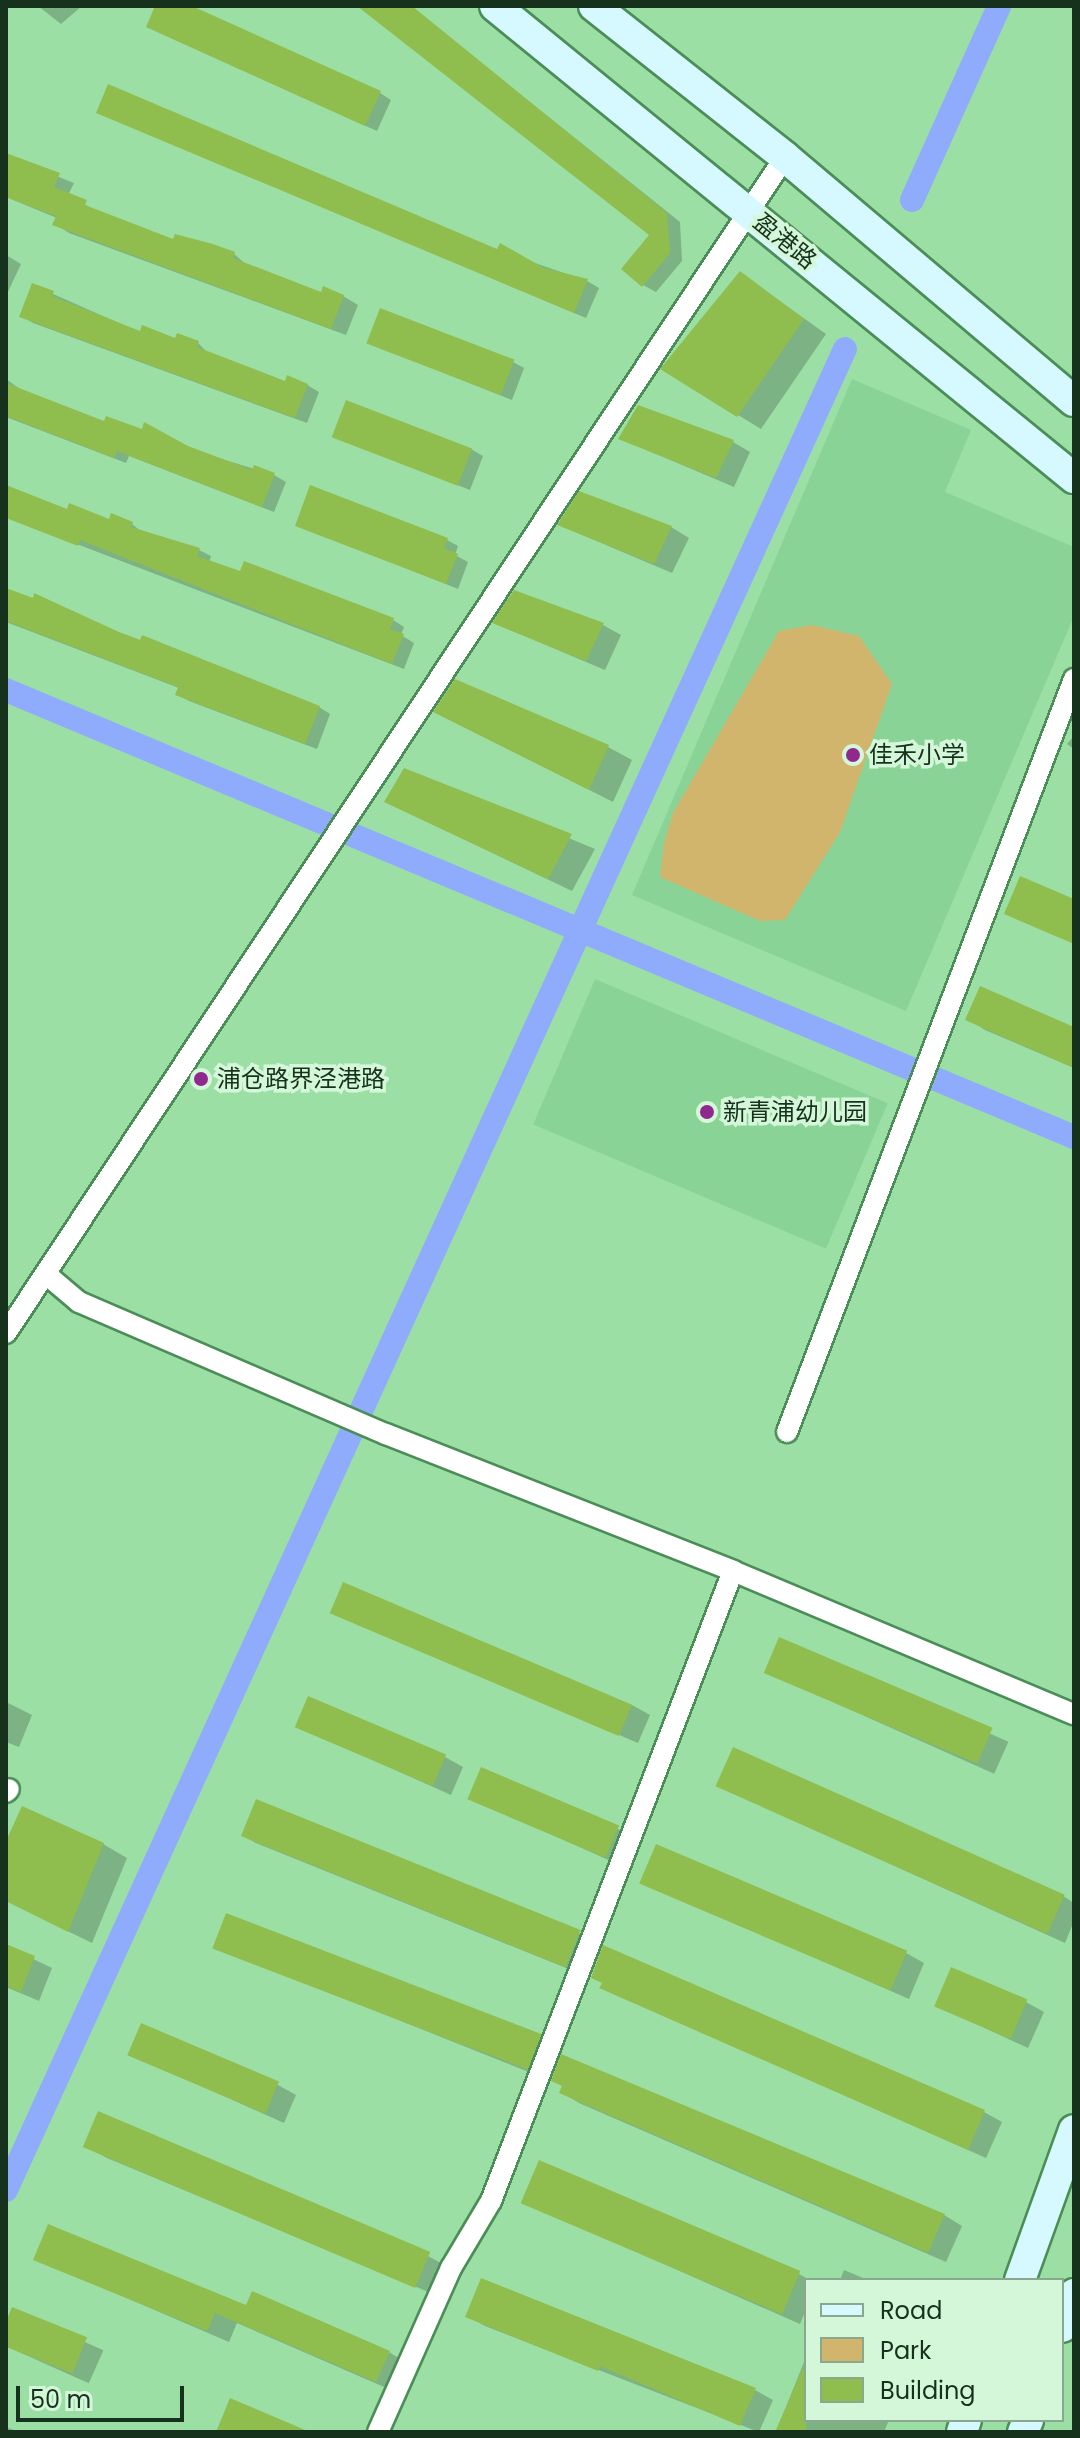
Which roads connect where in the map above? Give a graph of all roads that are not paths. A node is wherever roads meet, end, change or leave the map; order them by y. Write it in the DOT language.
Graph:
graph roads {
  1 [pos="495,6"];
  2 [pos="594,6"];
  3 [pos="785,157"];
  4 [pos="749,211"];
  5 [pos="1074,401"];
  6 [pos="1074,478"];
  7 [pos="1074,679"];
  8 [pos="46,1274"];
  9 [pos="10,1321"];
  10 [pos="787,1432"];
  11 [pos="733,1571"];
  12 [pos="1074,1714"];
  13 [pos="1074,2130"];
  14 [pos="1021,2278"];
  15 [pos="1074,2294"];
  16 [pos="1064,2322"];
  17 [pos="378,2432"];
  1 -- 4 [label="main road, 盈港路"];
  2 -- 3 [label="main road"];
  3 -- 4 [label="street"];
  3 -- 5 [label="main road"];
  4 -- 6 [label="main road, 盈港路"];
  4 -- 8 [label="street"];
  7 -- 10 [label="street"];
  8 -- 9 [label="street"];
  8 -- 11 [label="street"];
  11 -- 12 [label="street"];
  11 -- 17 [label="street"];
  13 -- 14 [label="main road"];
  15 -- 16 [label="main road"];
}
